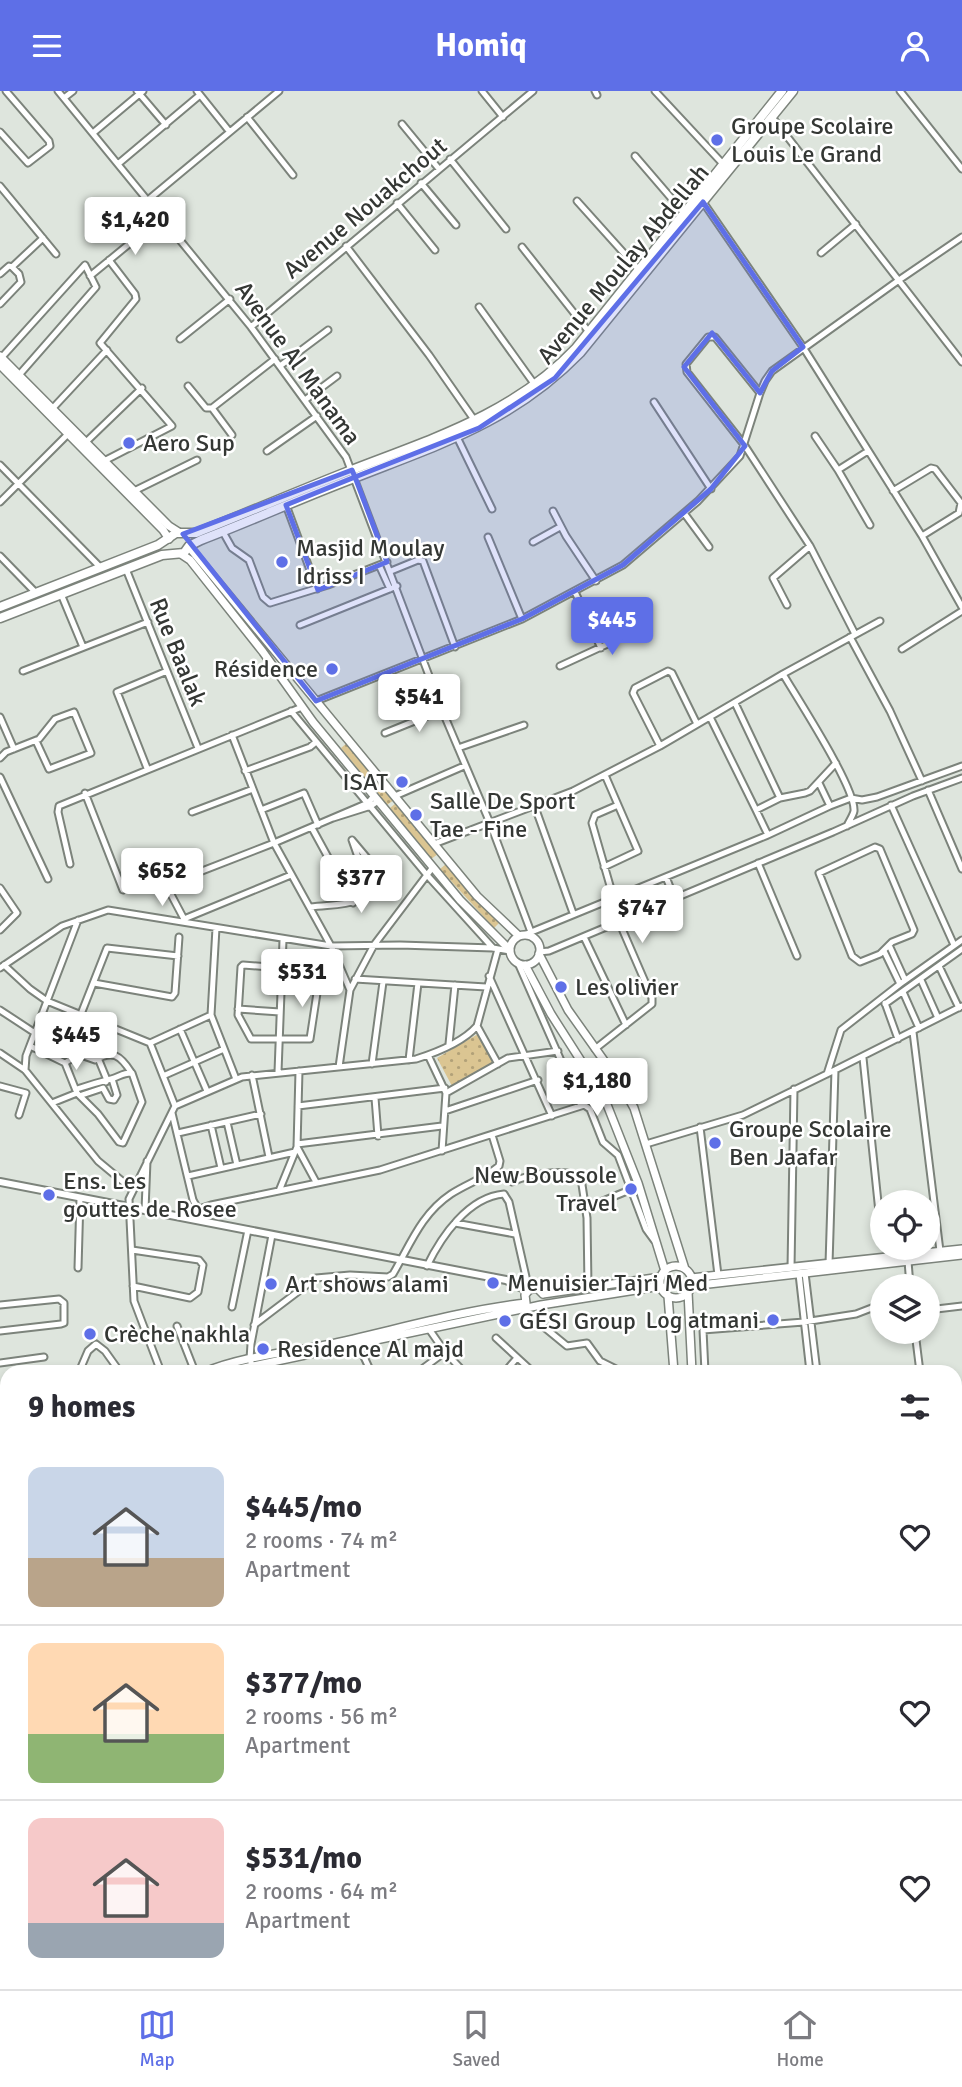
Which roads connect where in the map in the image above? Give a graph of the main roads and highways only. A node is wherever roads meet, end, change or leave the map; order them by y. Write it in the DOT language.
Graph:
graph roads {
  1 [pos="782,91"];
  2 [pos="793,91"];
  3 [pos="1,359"];
  4 [pos="354,474"];
  5 [pos="182,533"];
  6 [pos="169,540"];
  7 [pos="189,547"];
  8 [pos="178,553"];
  9 [pos="0,607"];
  10 [pos="0,618"];
  11 [pos="525,935"];
  12 [pos="510,951"];
  13 [pos="539,953"];
  14 [pos="522,964"];
  15 [pos="962,1249"];
  16 [pos="962,1255"];
  17 [pos="685,1269"];
  18 [pos="663,1274"];
  19 [pos="690,1285"];
  20 [pos="661,1286"];
  21 [pos="543,1294"];
  22 [pos="668,1296"];
  23 [pos="541,1304"];
  24 [pos="526,1306"];
  25 [pos="224,1365"];
  26 [pos="244,1365"];
  27 [pos="256,1365"];
  28 [pos="257,1365"];
  29 [pos="673,1365"];
  30 [pos="692,1365"];
  1 -- 4 [label="main road, Avenue Moulay Abdellah"];
  2 -- 4 [label="main road, Avenue Moulay Abdellah"];
  3 -- 5 [label="main road"];
  3 -- 6 [label="main road"];
  4 -- 5 [label="main road, Avenue Moulay Abdellah"];
  4 -- 7 [label="main road, Avenue Moulay Abdellah"];
  5 -- 6 [label="main road"];
  5 -- 7 [label="main road"];
  6 -- 8 [label="main road"];
  6 -- 9 [label="main road"];
  7 -- 8 [label="main road"];
  7 -- 11 [label="main road"];
  8 -- 10 [label="main road"];
  8 -- 12 [label="main road"];
  11 -- 12 [label="main road"];
  11 -- 13 [label="main road"];
  12 -- 14 [label="main road"];
  13 -- 14 [label="main road"];
  13 -- 17 [label="main road"];
  14 -- 18 [label="main road"];
  15 -- 19 [label="main road"];
  16 -- 19 [label="main road"];
  17 -- 18 [label="main road"];
  17 -- 19 [label="main road"];
  18 -- 20 [label="main road"];
  18 -- 21 [label="main road"];
  19 -- 22 [label="main road"];
  19 -- 30 [label="main road"];
  20 -- 22 [label="main road"];
  20 -- 23 [label="main road"];
  21 -- 23 [label="main road"];
  21 -- 24 [label="main road"];
  22 -- 29 [label="main road"];
  23 -- 24 [label="main road"];
  24 -- 27 [label="main road"];
  24 -- 28 [label="main road"];
  25 -- 26 [label="main road"];
}
